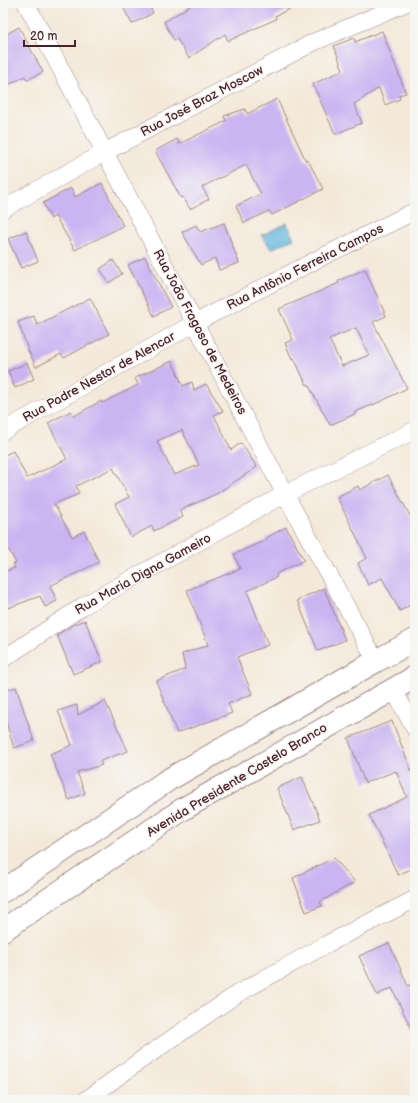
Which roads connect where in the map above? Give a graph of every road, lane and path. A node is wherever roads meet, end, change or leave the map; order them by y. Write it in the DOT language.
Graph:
graph roads {
  1 [pos="26,3"];
  2 [pos="406,3"];
  3 [pos="105,152"];
  4 [pos="3,209"];
  5 [pos="415,211"];
  6 [pos="195,323"];
  7 [pos="415,430"];
  8 [pos="3,431"];
  9 [pos="286,494"];
  10 [pos="415,640"];
  11 [pos="3,659"];
  12 [pos="376,661"];
  13 [pos="415,677"];
  14 [pos="393,689"];
  15 [pos="415,729"];
  16 [pos="3,891"];
  17 [pos="415,899"];
  18 [pos="3,930"];
  19 [pos="86,1100"];
  1 -- 3 [label="street, Rua João Fragoso de Medeiros"];
  2 -- 3 [label="street, Rua José Braz Moscow"];
  3 -- 4 [label="street, Rua José Braz Moscow"];
  3 -- 6 [label="street, Rua João Fragoso de Medeiros"];
  5 -- 6 [label="street, Rua Antônio Ferreira Campos"];
  6 -- 8 [label="street, Rua Padre Nestor de Alencar"];
  6 -- 9 [label="street, Rua João Fragoso de Medeiros"];
  7 -- 9 [label="street, Rua Maria Digna Gameiro"];
  9 -- 11 [label="street, Rua Maria Digna Gameiro"];
  9 -- 12 [label="street, Rua João Fragoso de Medeiros"];
  10 -- 12 [label="main road"];
  12 -- 16 [label="main road"];
  13 -- 14 [label="main road, Avenida Presidente Castelo Branco"];
  14 -- 15 [label="street"];
  14 -- 18 [label="main road, Avenida Presidente Castelo Branco"];
  17 -- 19 [label="street"];
}
